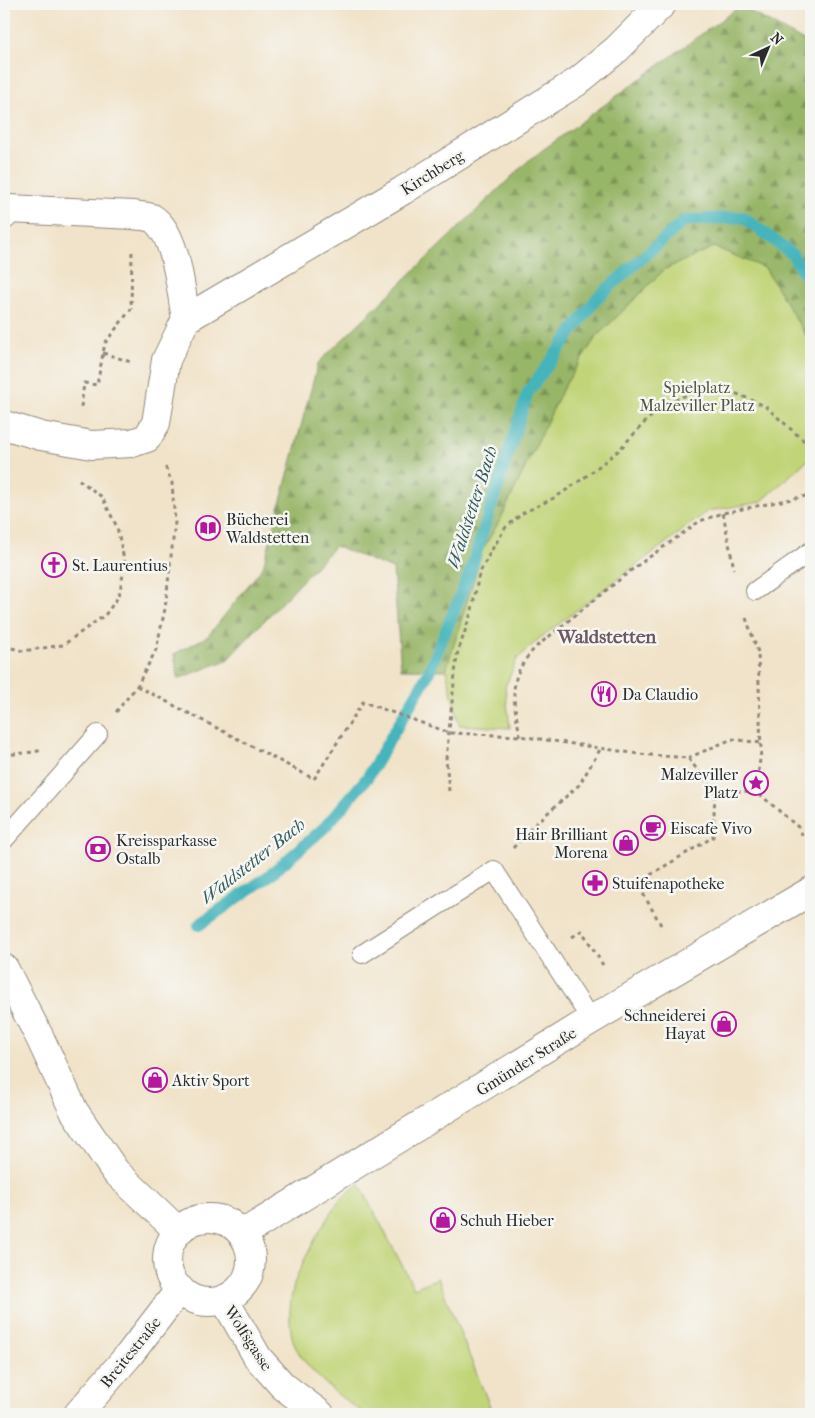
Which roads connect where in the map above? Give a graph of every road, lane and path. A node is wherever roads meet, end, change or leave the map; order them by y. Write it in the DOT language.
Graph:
graph roads {
  1 [pos="662,4"];
  2 [pos="5,209"];
  3 [pos="133,215"];
  4 [pos="186,319"];
  5 [pos="4,425"];
  6 [pos="147,438"];
  7 [pos="75,443"];
  8 [pos="811,448"];
  9 [pos="74,476"];
  10 [pos="811,495"];
  11 [pos="811,551"];
  12 [pos="755,591"];
  13 [pos="4,646"];
  14 [pos="758,652"];
  15 [pos="450,733"];
  16 [pos="98,734"];
  17 [pos="520,736"];
  18 [pos="761,743"];
  19 [pos="601,748"];
  20 [pos="688,758"];
  21 [pos="449,791"];
  22 [pos="756,791"];
  23 [pos="715,792"];
  24 [pos="803,836"];
  25 [pos="4,840"];
  26 [pos="494,870"];
  27 [pos="811,891"];
  28 [pos="661,924"];
  29 [pos="362,954"];
  30 [pos="4,968"];
  31 [pos="591,1020"];
  32 [pos="178,1231"];
  33 [pos="242,1234"];
  34 [pos="180,1289"];
  35 [pos="224,1299"];
  36 [pos="78,1414"];
  37 [pos="320,1414"];
  1 -- 4 [label="street, Kirchberg"];
  2 -- 3 [label="street"];
  3 -- 4 [label="street"];
  3 -- 7 [label="path"];
  4 -- 6 [label="street"];
  5 -- 7 [label="street"];
  6 -- 7 [label="street"];
  6 -- 15 [label="path"];
  8 -- 15 [label="path"];
  9 -- 13 [label="path"];
  10 -- 17 [label="path"];
  11 -- 12 [label="lane"];
  14 -- 18 [label="path"];
  15 -- 17 [label="path"];
  15 -- 21 [label="path"];
  16 -- 25 [label="lane"];
  17 -- 19 [label="path"];
  18 -- 20 [label="path"];
  18 -- 22 [label="path"];
  19 -- 20 [label="path"];
  19 -- 26 [label="path"];
  20 -- 23 [label="path"];
  22 -- 23 [label="path"];
  22 -- 24 [label="path"];
  23 -- 28 [label="path"];
  26 -- 29 [label="lane"];
  26 -- 31 [label="lane"];
  27 -- 31 [label="street, Gmünder Straße"];
  30 -- 32 [label="street"];
  31 -- 33 [label="street, Gmünder Straße"];
  32 -- 33 [label="street"];
  32 -- 34 [label="street"];
  33 -- 35 [label="street"];
  34 -- 35 [label="street"];
  34 -- 36 [label="street, Breitestraße"];
  35 -- 37 [label="street, Wolfsgasse"];
}
